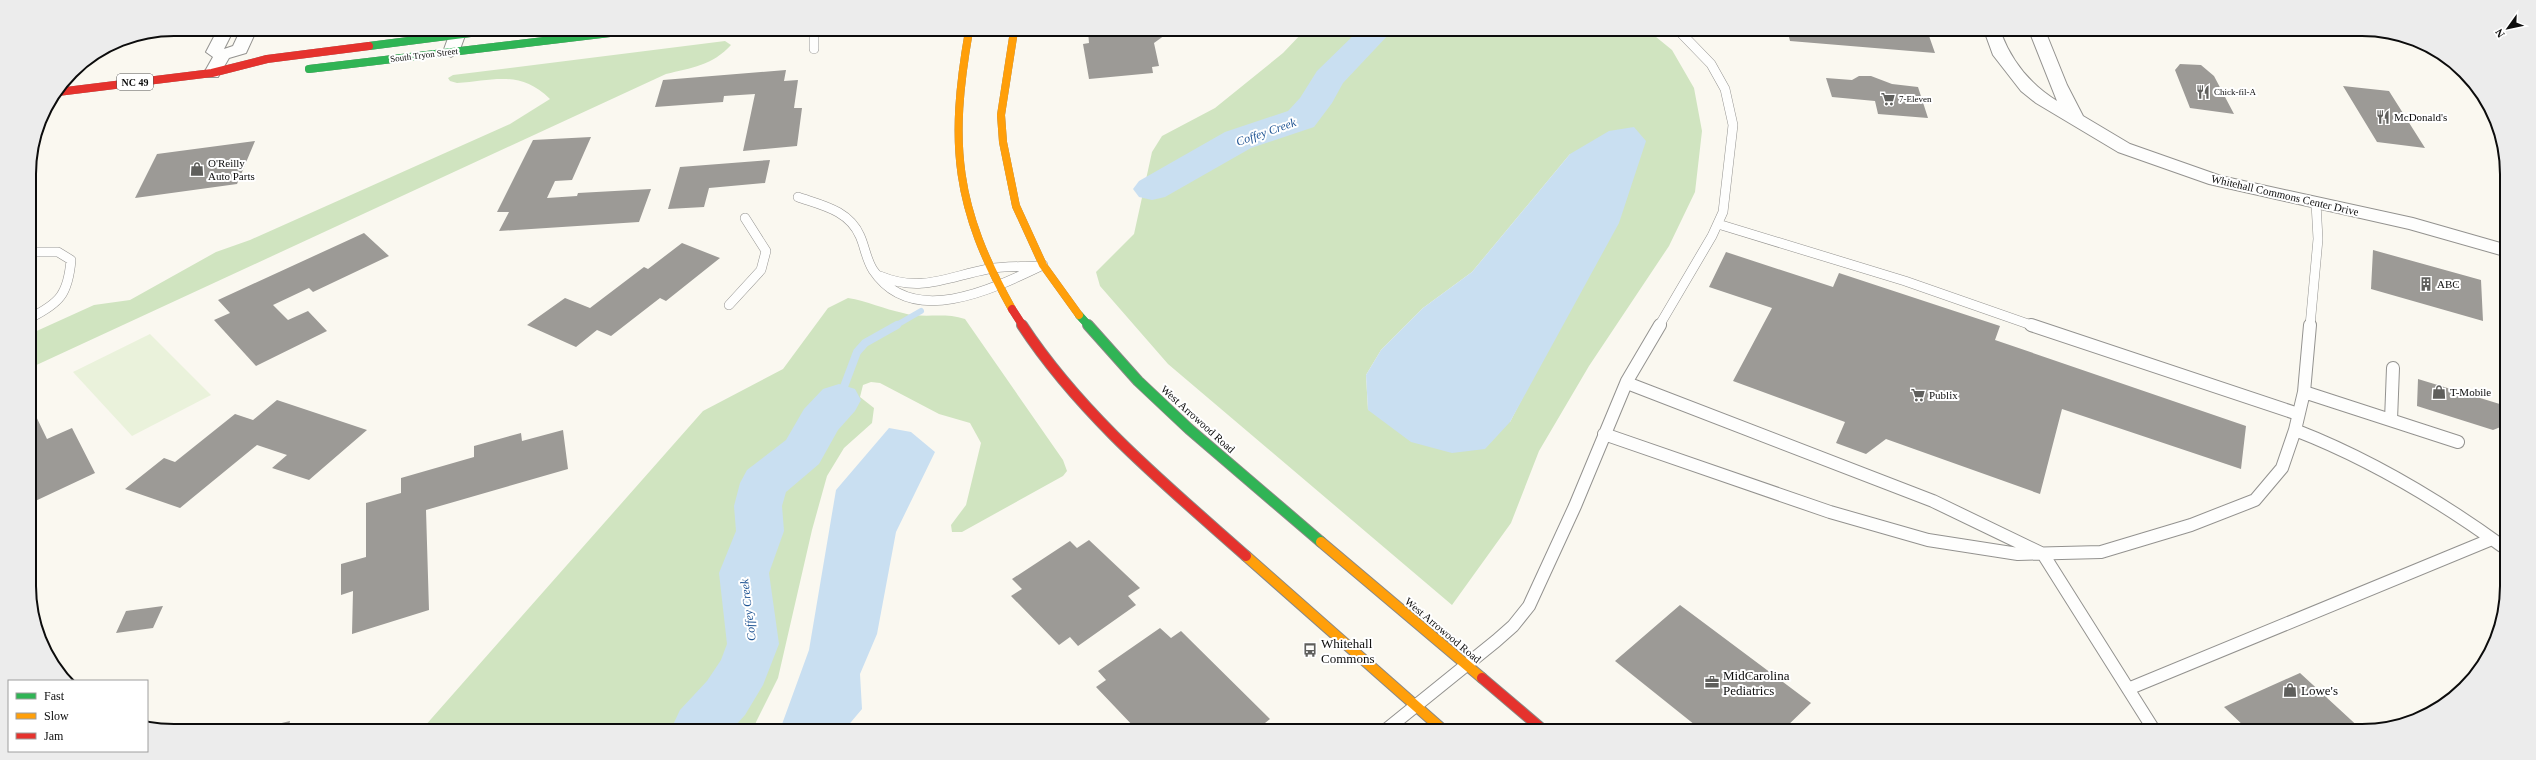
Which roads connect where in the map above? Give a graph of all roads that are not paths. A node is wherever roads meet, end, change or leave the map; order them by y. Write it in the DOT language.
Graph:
graph roads {
  1 [pos="222,36"];
  2 [pos="246,36"];
  3 [pos="430,36"];
  4 [pos="457,36"];
  5 [pos="585,36"];
  6 [pos="814,36"];
  7 [pos="967,36"];
  8 [pos="1013,36"];
  9 [pos="1684,36"];
  10 [pos="1994,36"];
  11 [pos="2039,36"];
  12 [pos="814,50"];
  13 [pos="451,52"];
  14 [pos="223,55"];
  15 [pos="297,70"];
  16 [pos="212,73"];
  17 [pos="247,75"];
  18 [pos="63,91"];
  19 [pos="2075,118"];
  20 [pos="798,197"];
  21 [pos="2316,203"];
  22 [pos="745,218"];
  23 [pos="1718,224"];
  24 [pos="2500,249"];
  25 [pos="36,252"];
  26 [pos="1043,265"];
  27 [pos="989,269"];
  28 [pos="876,274"];
  29 [pos="998,287"];
  30 [pos="729,305"];
  31 [pos="36,315"];
  32 [pos="2393,368"];
  33 [pos="1627,384"];
  34 [pos="2304,392"];
  35 [pos="2298,414"];
  36 [pos="2391,420"];
  37 [pos="2295,430"];
  38 [pos="1604,434"];
  39 [pos="2458,442"];
  40 [pos="2497,542"];
  41 [pos="2043,554"];
  42 [pos="1466,665"];
  43 [pos="2128,689"];
  44 [pos="1416,706"];
  45 [pos="1393,724"];
  46 [pos="1436,724"];
  47 [pos="1536,724"];
  48 [pos="2150,724"];
  1 -- 14 [label="street"];
  2 -- 14 [label="street"];
  3 -- 16 [label="main road, South Tryon Street / NC 49"];
  4 -- 13 [label="street"];
  5 -- 13 [label="main road, South Tryon Street"];
  6 -- 12 [label="lane"];
  7 -- 27 [label="main road"];
  8 -- 26 [label="main road, West Arrowood Road"];
  9 -- 23 [label="lane"];
  10 -- 19 [label="street, Whitehall Commons Center Drive"];
  11 -- 19 [label="street, Whitehall Commons Center Drive"];
  13 -- 15 [label="main road, South Tryon Street"];
  14 -- 16 [label="street"];
  16 -- 17 [label="main road, South Tryon Street / NC 49"];
  16 -- 18 [label="main road, South Tryon Street / NC 49"];
  19 -- 21 [label="street, Whitehall Commons Center Drive"];
  20 -- 28 [label="lane"];
  21 -- 24 [label="street, Whitehall Commons Center Drive"];
  21 -- 34 [label="lane"];
  22 -- 30 [label="lane"];
  23 -- 33 [label="lane"];
  23 -- 35 [label="lane"];
  25 -- 31 [label="lane"];
  26 -- 27 [label="lane"];
  26 -- 29 [label="lane"];
  26 -- 42 [label="main road, West Arrowood Road"];
  27 -- 28 [label="lane"];
  27 -- 29 [label="main road"];
  28 -- 29 [label="lane"];
  29 -- 44 [label="main road"];
  32 -- 36 [label="lane"];
  33 -- 38 [label="lane"];
  33 -- 41 [label="lane"];
  34 -- 35 [label="lane"];
  34 -- 36 [label="lane"];
  35 -- 37 [label="lane"];
  36 -- 39 [label="lane"];
  37 -- 40 [label="lane"];
  37 -- 41 [label="lane"];
  38 -- 41 [label="lane"];
  38 -- 42 [label="lane"];
  40 -- 43 [label="lane"];
  41 -- 43 [label="lane"];
  42 -- 44 [label="lane"];
  42 -- 47 [label="main road, West Arrowood Road"];
  43 -- 48 [label="lane"];
  44 -- 45 [label="lane"];
  44 -- 46 [label="main road"];
}
